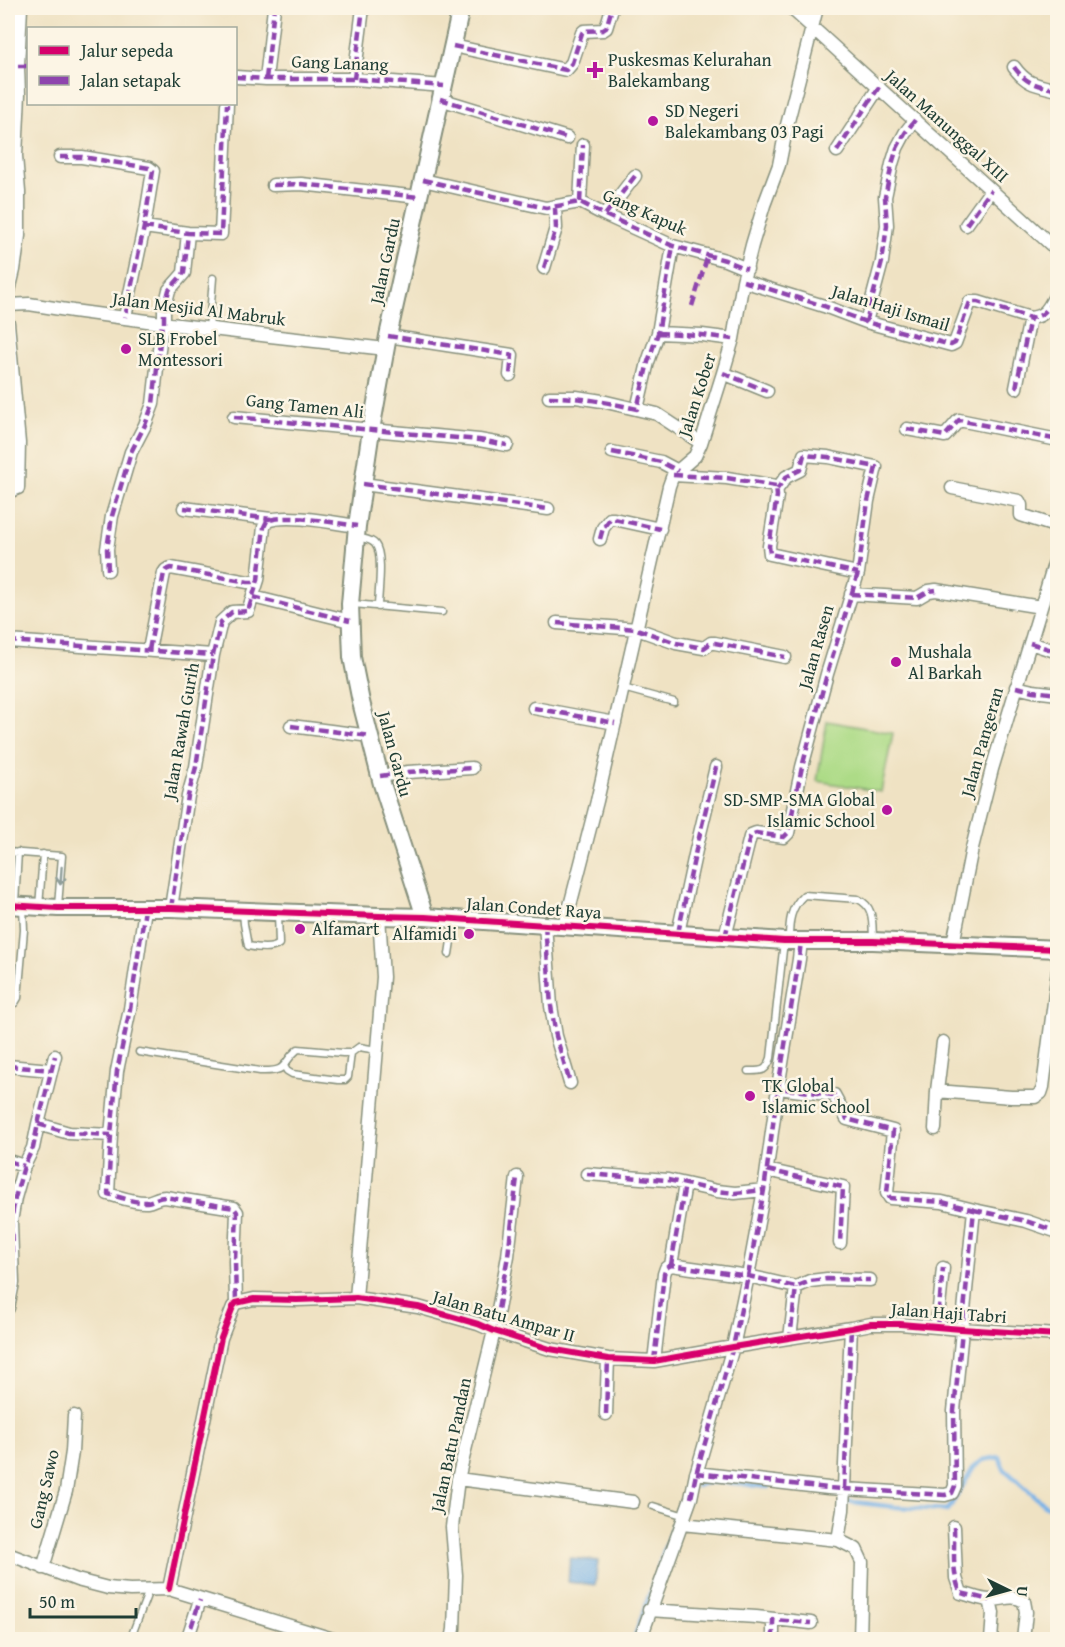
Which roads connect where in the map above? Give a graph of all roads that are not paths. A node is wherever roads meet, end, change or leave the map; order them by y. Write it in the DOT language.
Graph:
graph roads {
  1 [pos="21,8"];
  2 [pos="274,8"];
  3 [pos="363,8"];
  4 [pos="461,8"];
  5 [pos="612,8"];
  6 [pos="792,8"];
  7 [pos="817,8"];
  8 [pos="812,27"];
  9 [pos="453,46"];
  10 [pos="23,66"];
  11 [pos="1014,67"];
  12 [pos="237,77"];
  13 [pos="266,79"];
  14 [pos="354,79"];
  15 [pos="879,87"];
  16 [pos="1058,90"];
  17 [pos="442,93"];
  18 [pos="227,105"];
  19 [pos="915,120"];
  20 [pos="567,138"];
  21 [pos="12,141"];
  22 [pos="583,146"];
  23 [pos="837,151"];
  24 [pos="60,157"];
  25 [pos="634,176"];
  26 [pos="273,185"];
  27 [pos="421,188"];
  28 [pos="991,190"];
  29 [pos="580,202"];
  30 [pos="555,208"];
  31 [pos="605,215"];
  32 [pos="966,225"];
  33 [pos="144,227"];
  34 [pos="188,233"];
  35 [pos="673,246"];
  36 [pos="1058,251"];
  37 [pos="544,268"];
  38 [pos="747,268"];
  39 [pos="213,278"];
  40 [pos="743,281"];
  41 [pos="1058,291"];
  42 [pos="8,295"];
  43 [pos="8,305"];
  44 [pos="125,317"];
  45 [pos="1030,318"];
  46 [pos="866,322"];
  47 [pos="8,323"];
  48 [pos="163,323"];
  49 [pos="209,329"];
  50 [pos="657,333"];
  51 [pos="734,339"];
  52 [pos="387,342"];
  53 [pos="723,374"];
  54 [pos="510,375"];
  55 [pos="1016,388"];
  56 [pos="767,391"];
  57 [pos="549,398"];
  58 [pos="637,409"];
  59 [pos="234,417"];
  60 [pos="907,429"];
  61 [pos="371,430"];
  62 [pos="1058,440"];
  63 [pos="701,443"];
  64 [pos="507,445"];
  65 [pos="612,452"];
  66 [pos="675,473"];
  67 [pos="363,484"];
  68 [pos="952,488"];
  69 [pos="777,489"];
  70 [pos="8,492"];
  71 [pos="184,508"];
  72 [pos="548,509"];
  73 [pos="271,519"];
  74 [pos="1058,527"];
  75 [pos="660,529"];
  76 [pos="356,532"];
  77 [pos="600,539"];
  78 [pos="1058,551"];
  79 [pos="108,570"];
  80 [pos="858,573"];
  81 [pos="258,580"];
  82 [pos="850,594"];
  83 [pos="253,597"];
  84 [pos="378,607"];
  85 [pos="1041,607"];
  86 [pos="350,612"];
  87 [pos="442,612"];
  88 [pos="557,623"];
  89 [pos="637,629"];
  90 [pos="8,641"];
  91 [pos="1030,643"];
  92 [pos="149,650"];
  93 [pos="1058,652"];
  94 [pos="213,655"];
  95 [pos="785,657"];
  96 [pos="1016,687"];
  97 [pos="623,688"];
  98 [pos="1058,694"];
  99 [pos="674,702"];
  100 [pos="534,708"];
  101 [pos="615,723"];
  102 [pos="291,726"];
  103 [pos="370,736"];
  104 [pos="716,767"];
  105 [pos="472,768"];
  106 [pos="380,776"];
  107 [pos="8,852"];
  108 [pos="18,852"];
  109 [pos="44,854"];
  110 [pos="21,906"];
  111 [pos="58,908"];
  112 [pos="171,908"];
  113 [pos="145,909"];
  114 [pos="243,911"];
  115 [pos="278,913"];
  116 [pos="379,916"];
  117 [pos="424,917"];
  118 [pos="454,918"];
  119 [pos="545,924"];
  120 [pos="566,926"];
  121 [pos="678,933"];
  122 [pos="725,937"];
  123 [pos="791,941"];
  124 [pos="873,941"];
  125 [pos="953,944"];
  126 [pos="1058,948"];
  127 [pos="449,954"];
  128 [pos="1058,971"];
  129 [pos="8,1005"];
  130 [pos="943,1042"];
  131 [pos="378,1050"];
  132 [pos="139,1052"];
  133 [pos="351,1053"];
  134 [pos="55,1056"];
  135 [pos="8,1066"];
  136 [pos="284,1066"];
  137 [pos="51,1070"];
  138 [pos="748,1071"];
  139 [pos="570,1083"];
  140 [pos="778,1088"];
  141 [pos="937,1090"];
  142 [pos="38,1124"];
  143 [pos="935,1129"];
  144 [pos="111,1135"];
  145 [pos="8,1161"];
  146 [pos="24,1166"];
  147 [pos="767,1170"];
  148 [pos="587,1174"];
  149 [pos="517,1177"];
  150 [pos="686,1184"];
  151 [pos="764,1190"];
  152 [pos="974,1210"];
  153 [pos="10,1222"];
  154 [pos="1058,1232"];
  155 [pos="840,1243"];
  156 [pos="671,1264"];
  157 [pos="943,1268"];
  158 [pos="748,1276"];
  159 [pos="870,1280"];
  160 [pos="796,1287"];
  161 [pos="356,1298"];
  162 [pos="236,1303"];
  163 [pos="8,1308"];
  164 [pos="937,1327"];
  165 [pos="851,1328"];
  166 [pos="961,1329"];
  167 [pos="494,1331"];
  168 [pos="1058,1335"];
  169 [pos="790,1338"];
  170 [pos="733,1347"];
  171 [pos="608,1359"];
  172 [pos="654,1361"];
  173 [pos="606,1414"];
  174 [pos="74,1416"];
  175 [pos="696,1474"];
  176 [pos="458,1479"];
  177 [pos="844,1492"];
  178 [pos="633,1502"];
  179 [pos="653,1506"];
  180 [pos="682,1518"];
  181 [pos="954,1527"];
  182 [pos="838,1540"];
  183 [pos="8,1554"];
  184 [pos="43,1568"];
  185 [pos="149,1589"];
  186 [pos="170,1589"];
  187 [pos="200,1599"];
  188 [pos="990,1600"];
  189 [pos="649,1611"];
  190 [pos="773,1620"];
  191 [pos="811,1623"];
  192 [pos="321,1637"];
  193 [pos="130,1640"];
  194 [pos="187,1640"];
  195 [pos="336,1640"];
  196 [pos="452,1640"];
  197 [pos="640,1640"];
  198 [pos="773,1640"];
  199 [pos="860,1640"];
  200 [pos="991,1640"];
  201 [pos="1023,1640"];
  1 -- 10 [label="street"];
  2 -- 13 [label="street"];
  3 -- 14 [label="street"];
  4 -- 9 [label="street, Jalan Gardu"];
  5 -- 9 [label="street"];
  6 -- 8 [label="street, Jalan Manunggal XIII"];
  7 -- 8 [label="street, Jalan Kober"];
  8 -- 15 [label="street, Jalan Manunggal XIII"];
  8 -- 38 [label="street, Jalan Kober"];
  9 -- 17 [label="street, Jalan Gardu"];
  10 -- 21 [label="street"];
  11 -- 16 [label="street"];
  12 -- 13 [label="street, Gang Lanang"];
  13 -- 14 [label="street, Gang Lanang"];
  14 -- 17 [label="street, Gang Lanang"];
  15 -- 19 [label="street, Jalan Manunggal XIII"];
  15 -- 23 [label="street"];
  17 -- 20 [label="street, Gang Lanang"];
  17 -- 27 [label="street, Jalan Gardu"];
  18 -- 34 [label="street"];
  19 -- 28 [label="street, Jalan Manunggal XIII"];
  19 -- 46 [label="street"];
  21 -- 42 [label="street"];
  22 -- 29 [label="street"];
  24 -- 33 [label="street"];
  25 -- 31 [label="street"];
  26 -- 27 [label="street, Gang Kapuk"];
  27 -- 30 [label="street, Gang Kapuk"];
  27 -- 52 [label="street, Jalan Gardu"];
  28 -- 32 [label="street"];
  28 -- 36 [label="street, Jalan Manunggal XIII"];
  29 -- 30 [label="street, Gang Kapuk"];
  29 -- 31 [label="street, Gang Kapuk"];
  30 -- 37 [label="street"];
  31 -- 35 [label="street, Gang Kapuk"];
  33 -- 34 [label="street"];
  33 -- 44 [label="street"];
  34 -- 48 [label="street"];
  35 -- 38 [label="street, Gang Kapuk"];
  35 -- 50 [label="street"];
  38 -- 40 [label="street, Jalan Kober"];
  39 -- 49 [label="lane"];
  40 -- 46 [label="street, Jalan Haji Ismail"];
  40 -- 51 [label="street, Jalan Kober"];
  41 -- 45 [label="street"];
  43 -- 44 [label="street, Jalan Mesjid Al Mabruk"];
  44 -- 48 [label="street, Jalan Mesjid Al Mabruk"];
  45 -- 46 [label="street, Jalan Haji Ismail"];
  45 -- 55 [label="street"];
  47 -- 70 [label="street"];
  48 -- 49 [label="street, Jalan Mesjid Al Mabruk"];
  48 -- 79 [label="street"];
  49 -- 52 [label="street, Jalan Mesjid Al Mabruk"];
  50 -- 51 [label="street"];
  50 -- 58 [label="street"];
  51 -- 53 [label="street, Jalan Kober"];
  52 -- 54 [label="street, Jalan Mesjid Al Mabruk"];
  52 -- 61 [label="street, Jalan Gardu"];
  53 -- 56 [label="street"];
  53 -- 63 [label="street, Jalan Kober"];
  57 -- 58 [label="street"];
  58 -- 63 [label="street"];
  59 -- 61 [label="street, Gang Tamen Ali"];
  60 -- 62 [label="street"];
  61 -- 64 [label="street, Gang Tamen Ali"];
  61 -- 67 [label="street, Jalan Gardu"];
  63 -- 66 [label="street, Jalan Kober"];
  65 -- 66 [label="street"];
  66 -- 69 [label="street"];
  66 -- 75 [label="street, Jalan Kober"];
  67 -- 72 [label="street"];
  67 -- 76 [label="street, Jalan Gardu"];
  68 -- 74 [label="street"];
  69 -- 80 [label="street"];
  69 -- 80 [label="street, Jalan Rasen"];
  71 -- 73 [label="street"];
  73 -- 76 [label="street"];
  73 -- 81 [label="street"];
  75 -- 77 [label="street"];
  75 -- 89 [label="street, Jalan Kober"];
  76 -- 84 [label="lane"];
  76 -- 86 [label="street, Jalan Gardu"];
  78 -- 85 [label="street, Jalan Pangeran"];
  80 -- 82 [label="street, Jalan Rasen"];
  81 -- 83 [label="street"];
  81 -- 92 [label="street"];
  82 -- 85 [label="street"];
  82 -- 122 [label="street, Jalan Rasen"];
  83 -- 86 [label="street"];
  83 -- 94 [label="street, Jalan Rawah Gurih"];
  84 -- 86 [label="lane"];
  84 -- 87 [label="lane"];
  85 -- 91 [label="street, Jalan Pangeran"];
  86 -- 103 [label="street, Jalan Gardu"];
  88 -- 89 [label="street"];
  89 -- 95 [label="street"];
  89 -- 97 [label="street, Jalan Kober"];
  90 -- 92 [label="street"];
  91 -- 93 [label="street"];
  91 -- 96 [label="street, Jalan Pangeran"];
  92 -- 94 [label="street"];
  94 -- 112 [label="street, Jalan Rawah Gurih"];
  96 -- 98 [label="street"];
  96 -- 125 [label="street, Jalan Pangeran"];
  97 -- 99 [label="lane"];
  97 -- 101 [label="street, Jalan Kober"];
  100 -- 101 [label="street"];
  101 -- 120 [label="street, Jalan Kober"];
  102 -- 103 [label="street"];
  103 -- 106 [label="street, Jalan Gardu"];
  104 -- 121 [label="street"];
  105 -- 106 [label="street"];
  106 -- 117 [label="street, Jalan Gardu"];
  107 -- 108 [label="lane"];
  108 -- 109 [label="lane"];
  108 -- 110 [label="lane"];
  109 -- 110 [label="lane"];
  109 -- 111 [label="lane, one-way"];
  110 -- 111 [label="street, Jalan Condet Raya"];
  110 -- 129 [label="lane"];
  111 -- 113 [label="street, Jalan Condet Raya"];
  112 -- 113 [label="street, Jalan Condet Raya"];
  112 -- 114 [label="street, Jalan Condet Raya"];
  113 -- 144 [label="street"];
  114 -- 115 [label="street, Jalan Condet Raya"];
  114 -- 115 [label="lane"];
  115 -- 116 [label="street, Jalan Condet Raya"];
  116 -- 117 [label="street, Jalan Condet Raya"];
  116 -- 131 [label="street"];
  117 -- 118 [label="street, Jalan Condet Raya"];
  118 -- 119 [label="street, Jalan Condet Raya"];
  118 -- 127 [label="lane"];
  119 -- 120 [label="street, Jalan Condet Raya"];
  119 -- 139 [label="street"];
  120 -- 121 [label="street, Jalan Condet Raya"];
  121 -- 122 [label="street, Jalan Condet Raya"];
  122 -- 123 [label="street, Jalan Condet Raya"];
  123 -- 124 [label="street, Jalan Condet Raya"];
  123 -- 124 [label="lane"];
  123 -- 138 [label="lane"];
  123 -- 140 [label="street"];
  124 -- 125 [label="street, Jalan Condet Raya"];
  125 -- 126 [label="street, Jalan Condet Raya"];
  128 -- 141 [label="street"];
  130 -- 141 [label="street"];
  131 -- 133 [label="lane"];
  131 -- 161 [label="street"];
  132 -- 136 [label="lane"];
  133 -- 136 [label="lane"];
  133 -- 136 [label="lane"];
  134 -- 137 [label="street"];
  135 -- 137 [label="street"];
  137 -- 142 [label="street"];
  140 -- 147 [label="street"];
  140 -- 152 [label="street"];
  141 -- 143 [label="street"];
  142 -- 144 [label="street"];
  142 -- 146 [label="street"];
  144 -- 162 [label="street"];
  145 -- 146 [label="street"];
  146 -- 153 [label="street"];
  147 -- 151 [label="street"];
  147 -- 155 [label="street"];
  148 -- 150 [label="street"];
  149 -- 167 [label="street, Jalan Batu Pandan"];
  150 -- 151 [label="street"];
  150 -- 156 [label="street"];
  151 -- 158 [label="street"];
  152 -- 154 [label="street"];
  152 -- 166 [label="street"];
  153 -- 163 [label="street"];
  156 -- 158 [label="street"];
  156 -- 172 [label="street"];
  157 -- 164 [label="street"];
  158 -- 160 [label="street"];
  158 -- 170 [label="street"];
  159 -- 160 [label="street"];
  160 -- 169 [label="street"];
  161 -- 162 [label="street, Jalan Batu Ampar II"];
  161 -- 167 [label="street, Jalan Batu Ampar II"];
  162 -- 186 [label="street"];
  164 -- 165 [label="street, Jalan Haji Tabri"];
  164 -- 166 [label="street, Jalan Haji Tabri"];
  165 -- 169 [label="street, Jalan Haji Tabri"];
  165 -- 177 [label="street"];
  166 -- 168 [label="street, Jalan Haji Tabri"];
  166 -- 177 [label="street, Jalan Haji Tabri"];
  167 -- 171 [label="street, Jalan Batu Ampar II"];
  167 -- 176 [label="street, Jalan Batu Pandan"];
  169 -- 170 [label="street, Jalan Haji Tabri"];
  170 -- 172 [label="street, Jalan Batu Ampar II"];
  170 -- 175 [label="street"];
  171 -- 172 [label="street, Jalan Batu Ampar II"];
  171 -- 173 [label="street"];
  174 -- 184 [label="street, Gang Sawo"];
  175 -- 177 [label="street"];
  175 -- 180 [label="street"];
  176 -- 178 [label="street"];
  176 -- 196 [label="street, Jalan Batu Pandan"];
  177 -- 182 [label="street"];
  179 -- 180 [label="lane"];
  180 -- 182 [label="street"];
  180 -- 189 [label="street"];
  181 -- 188 [label="street"];
  182 -- 199 [label="street"];
  183 -- 184 [label="street"];
  184 -- 185 [label="street"];
  185 -- 186 [label="street"];
  185 -- 193 [label="lane"];
  186 -- 187 [label="street"];
  187 -- 192 [label="street"];
  187 -- 194 [label="street"];
  188 -- 200 [label="street"];
  188 -- 201 [label="street"];
  189 -- 190 [label="street"];
  189 -- 197 [label="street"];
  190 -- 191 [label="street"];
  190 -- 198 [label="street"];
  192 -- 195 [label="street"];
}
